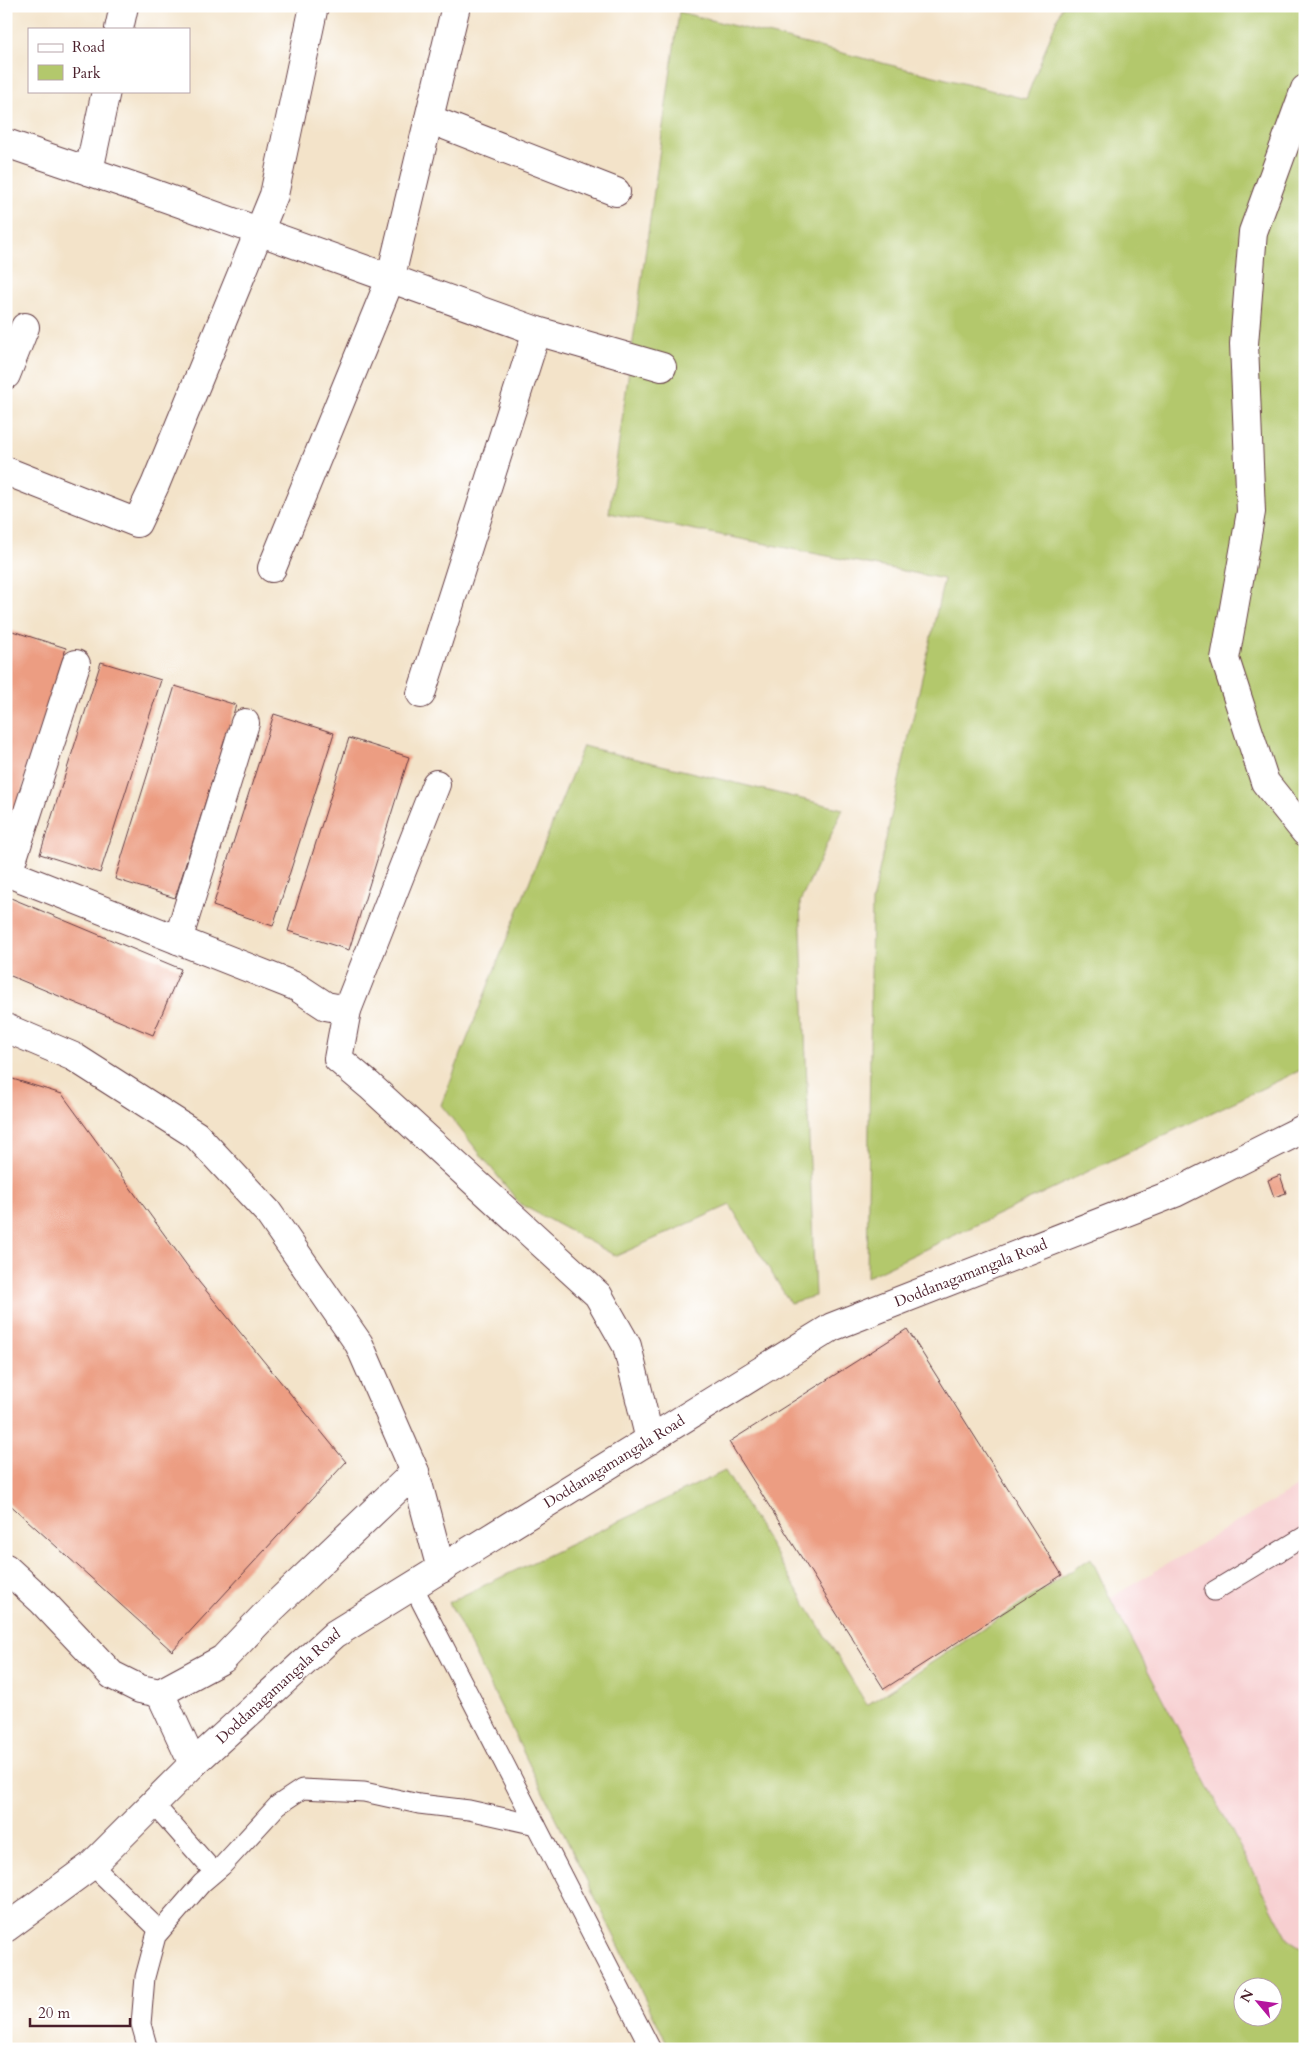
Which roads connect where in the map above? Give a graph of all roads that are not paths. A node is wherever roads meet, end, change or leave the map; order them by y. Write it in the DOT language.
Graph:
graph roads {
  1 [pos="124,6"];
  2 [pos="314,6"];
  3 [pos="456,6"];
  4 [pos="119,28"];
  5 [pos="1305,89"];
  6 [pos="106,92"];
  7 [pos="429,119"];
  8 [pos="6,143"];
  9 [pos="89,171"];
  10 [pos="616,192"];
  11 [pos="258,232"];
  12 [pos="390,280"];
  13 [pos="25,327"];
  14 [pos="537,331"];
  15 [pos="662,367"];
  16 [pos="6,375"];
  17 [pos="6,470"];
  18 [pos="272,568"];
  19 [pos="76,664"];
  20 [pos="421,694"];
  21 [pos="245,723"];
  22 [pos="436,784"];
  23 [pos="1305,832"];
  24 [pos="7,873"];
  25 [pos="178,940"];
  26 [pos="347,1010"];
  27 [pos="6,1028"];
  28 [pos="1305,1128"];
  29 [pos="650,1440"];
  30 [pos="415,1472"];
  31 [pos="1305,1536"];
  32 [pos="6,1568"];
  33 [pos="441,1568"];
  34 [pos="413,1586"];
  35 [pos="1214,1591"];
  36 [pos="160,1692"];
  37 [pos="193,1764"];
  38 [pos="153,1803"];
  39 [pos="536,1825"];
  40 [pos="92,1865"];
  41 [pos="214,1872"];
  42 [pos="6,1928"];
  43 [pos="160,1931"];
  44 [pos="148,2049"];
  45 [pos="651,2049"];
  1 -- 4 [label="street"];
  2 -- 11 [label="street"];
  3 -- 7 [label="street"];
  5 -- 23 [label="street"];
  6 -- 9 [label="street"];
  7 -- 10 [label="street"];
  7 -- 12 [label="street"];
  8 -- 9 [label="street"];
  9 -- 11 [label="street"];
  11 -- 12 [label="street"];
  11 -- 17 [label="street"];
  12 -- 14 [label="street"];
  12 -- 18 [label="street"];
  13 -- 16 [label="street"];
  14 -- 15 [label="street"];
  14 -- 20 [label="street"];
  19 -- 24 [label="street"];
  21 -- 25 [label="street"];
  22 -- 26 [label="street"];
  24 -- 25 [label="street"];
  25 -- 26 [label="street"];
  26 -- 29 [label="street"];
  27 -- 30 [label="street"];
  28 -- 29 [label="street, Doddanagamangala Road"];
  29 -- 33 [label="street, Doddanagamangala Road"];
  30 -- 33 [label="street"];
  30 -- 36 [label="street"];
  31 -- 35 [label="lane"];
  32 -- 36 [label="street"];
  33 -- 34 [label="street, Doddanagamangala Road"];
  34 -- 37 [label="street, Doddanagamangala Road"];
  34 -- 39 [label="lane"];
  36 -- 37 [label="street"];
  37 -- 38 [label="street, Doddanagamangala Road"];
  38 -- 40 [label="street, Doddanagamangala Road"];
  38 -- 41 [label="lane"];
  39 -- 41 [label="lane"];
  39 -- 45 [label="lane"];
  40 -- 42 [label="street, Doddanagamangala Road"];
  40 -- 43 [label="lane"];
  41 -- 43 [label="lane"];
  43 -- 44 [label="lane"];
}
